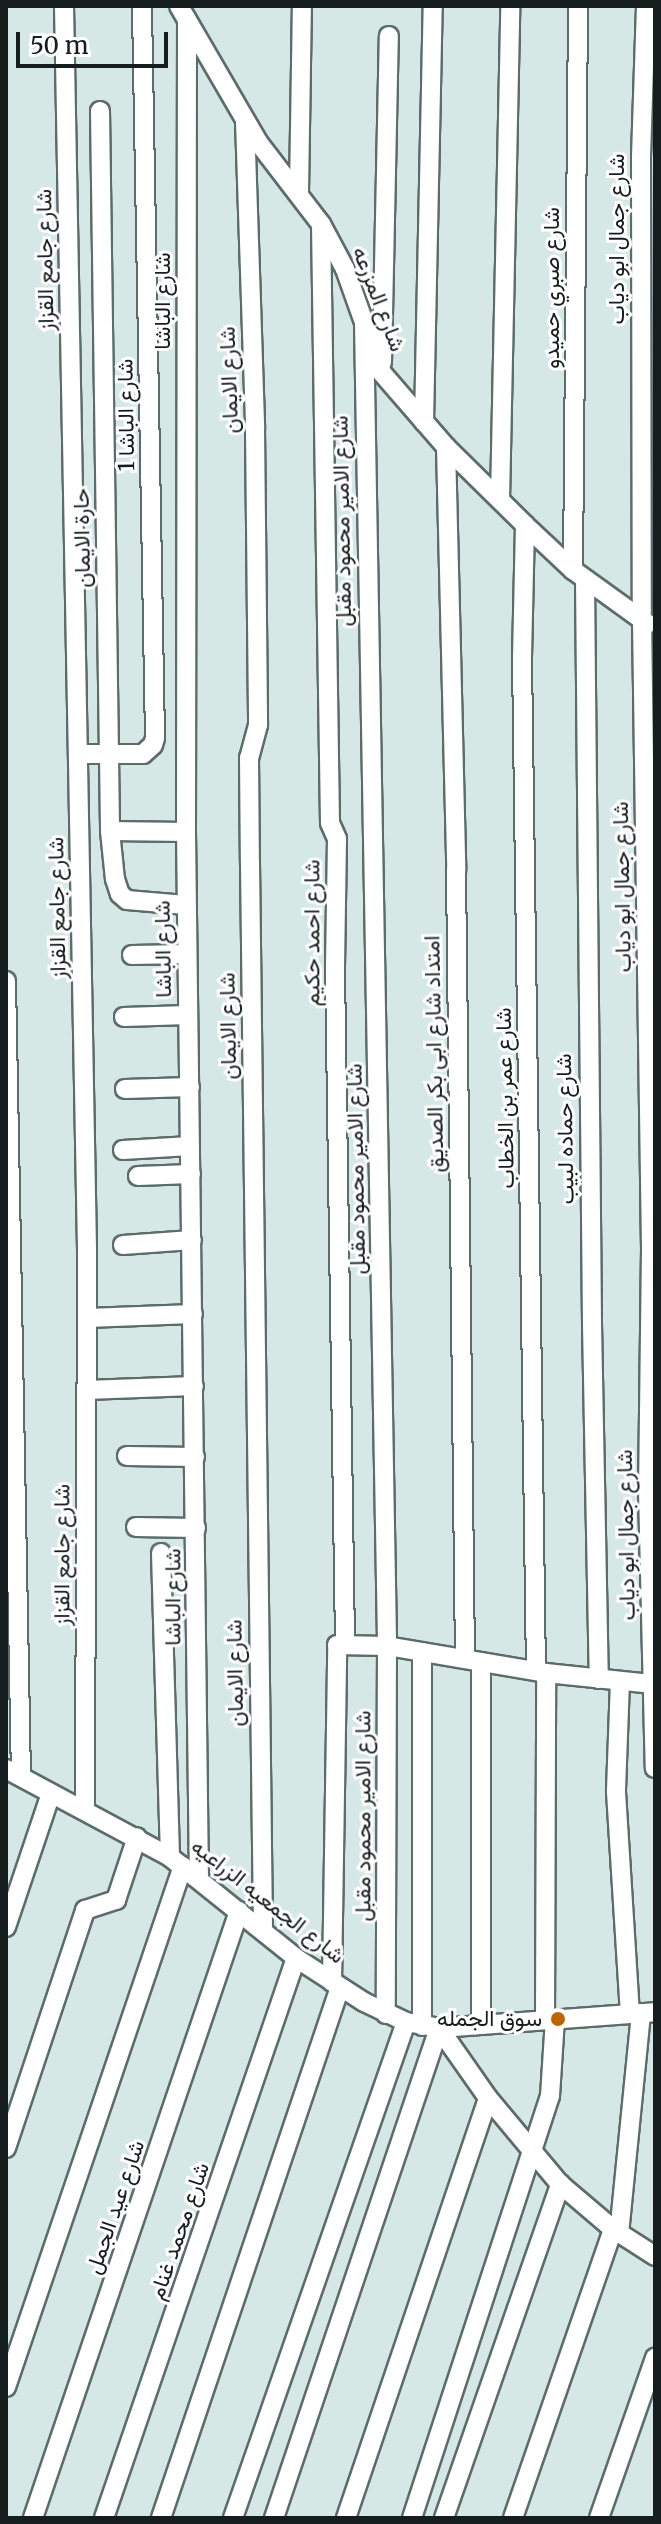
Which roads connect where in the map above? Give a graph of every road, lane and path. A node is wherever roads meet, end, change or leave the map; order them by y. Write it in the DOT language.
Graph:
graph roads {
  1 [pos="64,6"];
  2 [pos="142,6"];
  3 [pos="302,6"];
  4 [pos="433,6"];
  5 [pos="510,6"];
  6 [pos="578,6"];
  7 [pos="646,6"];
  8 [pos="183,13"];
  9 [pos="389,36"];
  10 [pos="100,111"];
  11 [pos="245,121"];
  12 [pos="299,192"];
  13 [pos="321,224"];
  14 [pos="364,323"];
  15 [pos="382,373"];
  16 [pos="424,422"];
  17 [pos="446,447"];
  18 [pos="500,500"];
  19 [pos="525,525"];
  20 [pos="579,574"];
  21 [pos="649,626"];
  22 [pos="79,754"];
  23 [pos="109,754"];
  24 [pos="110,831"];
  25 [pos="186,832"];
  26 [pos="186,905"];
  27 [pos="187,954"];
  28 [pos="132,955"];
  29 [pos="6,981"];
  30 [pos="188,1015"];
  31 [pos="124,1017"];
  32 [pos="190,1087"];
  33 [pos="125,1089"];
  34 [pos="190,1146"];
  35 [pos="123,1150"];
  36 [pos="191,1174"];
  37 [pos="138,1176"];
  38 [pos="192,1240"];
  39 [pos="123,1245"];
  40 [pos="193,1314"];
  41 [pos="87,1318"];
  42 [pos="194,1386"];
  43 [pos="86,1390"];
  44 [pos="127,1456"];
  45 [pos="195,1457"];
  46 [pos="136,1527"];
  47 [pos="196,1528"];
  48 [pos="161,1553"];
  49 [pos="164,1632"];
  50 [pos="197,1633"];
  51 [pos="341,1644"];
  52 [pos="387,1646"];
  53 [pos="422,1652"];
  54 [pos="473,1661"];
  55 [pos="541,1672"];
  56 [pos="599,1679"];
  57 [pos="620,1681"];
  58 [pos="653,1684"];
  59 [pos="655,1768"];
  60 [pos="13,1772"];
  61 [pos="51,1793"];
  62 [pos="85,1809"];
  63 [pos="137,1837"];
  64 [pos="184,1867"];
  65 [pos="239,1911"];
  66 [pos="6,1927"];
  67 [pos="263,1931"];
  68 [pos="296,1958"];
  69 [pos="336,1985"];
  70 [pos="642,2013"];
  71 [pos="386,2014"];
  72 [pos="550,2019"];
  73 [pos="481,2024"];
  74 [pos="422,2025"];
  75 [pos="488,2098"];
  76 [pos="6,2148"];
  77 [pos="533,2152"];
  78 [pos="560,2184"];
  79 [pos="616,2232"];
  80 [pos="655,2256"];
  81 [pos="655,2358"];
  82 [pos="6,2387"];
  83 [pos="33,2518"];
  84 [pos="104,2518"];
  85 [pos="161,2518"];
  86 [pos="233,2518"];
  87 [pos="274,2518"];
  88 [pos="346,2518"];
  89 [pos="412,2518"];
  90 [pos="444,2518"];
  91 [pos="513,2518"];
  92 [pos="599,2518"];
  1 -- 22 [label="street, شارع جامع القزاز"];
  2 -- 23 [label="street, شارع الباشا 1"];
  3 -- 12 [label="street"];
  4 -- 16 [label="street"];
  5 -- 18 [label="street"];
  6 -- 20 [label="street, شارع صبري حميدو"];
  7 -- 21 [label="street, شارع جمال ابو دياب"];
  8 -- 11 [label="street, شارع المزرعه"];
  8 -- 25 [label="street, شارع الباشا"];
  9 -- 15 [label="street"];
  10 -- 23 [label="street, حارة الايمان"];
  11 -- 12 [label="street, شارع المزرعه"];
  11 -- 67 [label="street, شارع الايمان"];
  12 -- 13 [label="street, شارع المزرعه"];
  13 -- 14 [label="street, شارع المزرعه"];
  13 -- 51 [label="street, شارع احمد حكيم"];
  14 -- 15 [label="street, شارع المزرعه"];
  14 -- 52 [label="street, شارع الامير محمود مقبل"];
  15 -- 16 [label="street, شارع المزرعه"];
  16 -- 17 [label="street, شارع المزرعه"];
  17 -- 18 [label="street, شارع المزرعه"];
  17 -- 54 [label="street, امتداد شارع ابى بكر الصديق"];
  18 -- 19 [label="street, شارع المزرعه"];
  19 -- 20 [label="street, شارع المزرعه"];
  19 -- 55 [label="street, شارع عمر بن الخطاب"];
  20 -- 21 [label="street, شارع المزرعه"];
  20 -- 56 [label="street, شارع حماده لبيب"];
  21 -- 58 [label="street, شارع جمال ابو دياب"];
  22 -- 23 [label="street, شارع الباشا 1"];
  22 -- 41 [label="street, شارع جامع القزاز"];
  23 -- 24 [label="street, حارة الايمان"];
  24 -- 25 [label="street"];
  24 -- 26 [label="street, حارة الايمان"];
  25 -- 26 [label="street, شارع الباشا"];
  26 -- 27 [label="street, شارع الباشا"];
  27 -- 28 [label="street"];
  27 -- 30 [label="street, شارع الباشا"];
  29 -- 60 [label="street"];
  30 -- 31 [label="street"];
  30 -- 32 [label="street, شارع الباشا"];
  32 -- 33 [label="street"];
  32 -- 34 [label="street, شارع الباشا"];
  34 -- 35 [label="street"];
  34 -- 36 [label="street, شارع الباشا"];
  36 -- 37 [label="street"];
  36 -- 38 [label="street, شارع الباشا"];
  38 -- 39 [label="street"];
  38 -- 40 [label="street, شارع الباشا"];
  40 -- 41 [label="street"];
  40 -- 42 [label="street, شارع الباشا"];
  41 -- 43 [label="street, شارع جامع القزاز"];
  42 -- 43 [label="street"];
  42 -- 45 [label="street, شارع الباشا"];
  43 -- 62 [label="street, شارع جامع القزاز"];
  44 -- 45 [label="street"];
  45 -- 47 [label="street, شارع الباشا"];
  46 -- 47 [label="street"];
  47 -- 50 [label="street, شارع الباشا"];
  48 -- 49 [label="street"];
  49 -- 50 [label="street"];
  49 -- 64 [label="street"];
  50 -- 64 [label="street, شارع الباشا"];
  51 -- 52 [label="street"];
  51 -- 69 [label="street, شارع احمد حكيم"];
  52 -- 53 [label="street"];
  52 -- 71 [label="street, شارع الامير محمود مقبل"];
  53 -- 54 [label="street"];
  53 -- 74 [label="street"];
  54 -- 55 [label="street"];
  54 -- 73 [label="street, امتداد شارع ابى بكر الصديق"];
  55 -- 56 [label="street"];
  55 -- 72 [label="street, شارع عمر بن الخطاب"];
  56 -- 57 [label="street"];
  57 -- 58 [label="street"];
  57 -- 70 [label="street"];
  58 -- 59 [label="street, شارع جمال ابو دياب"];
  60 -- 61 [label="street, شارع الجمعيه الزراعيه"];
  61 -- 62 [label="street, شارع الجمعيه الزراعيه"];
  61 -- 66 [label="street"];
  62 -- 63 [label="street, شارع الجمعيه الزراعيه"];
  63 -- 64 [label="street, شارع الجمعيه الزراعيه"];
  63 -- 76 [label="street"];
  64 -- 65 [label="street, شارع الجمعيه الزراعيه"];
  64 -- 82 [label="street"];
  65 -- 67 [label="street, شارع الجمعيه الزراعيه"];
  65 -- 83 [label="street, شارع عيد الجمل"];
  67 -- 68 [label="street, شارع الجمعيه الزراعيه"];
  68 -- 69 [label="street, شارع الجمعيه الزراعيه"];
  68 -- 84 [label="street, شارع محمد غنام"];
  69 -- 71 [label="street, شارع الجمعيه الزراعيه"];
  69 -- 85 [label="street, شارع احمد حكيم"];
  70 -- 72 [label="street, شارع الجمعيه الزراعيه"];
  70 -- 79 [label="street"];
  71 -- 74 [label="street, شارع الجمعيه الزراعيه"];
  72 -- 73 [label="street, شارع الجمعيه الزراعيه"];
  72 -- 77 [label="street, شارع عمر بن الخطاب"];
  73 -- 74 [label="street, شارع الجمعيه الزراعيه"];
  74 -- 75 [label="street"];
  74 -- 86 [label="street"];
  74 -- 87 [label="street"];
  75 -- 77 [label="street"];
  75 -- 88 [label="street"];
  77 -- 78 [label="street"];
  77 -- 89 [label="street, شارع عمر بن الخطاب"];
  78 -- 79 [label="street"];
  78 -- 90 [label="street"];
  79 -- 80 [label="street"];
  79 -- 91 [label="street"];
  81 -- 92 [label="street"];
}
